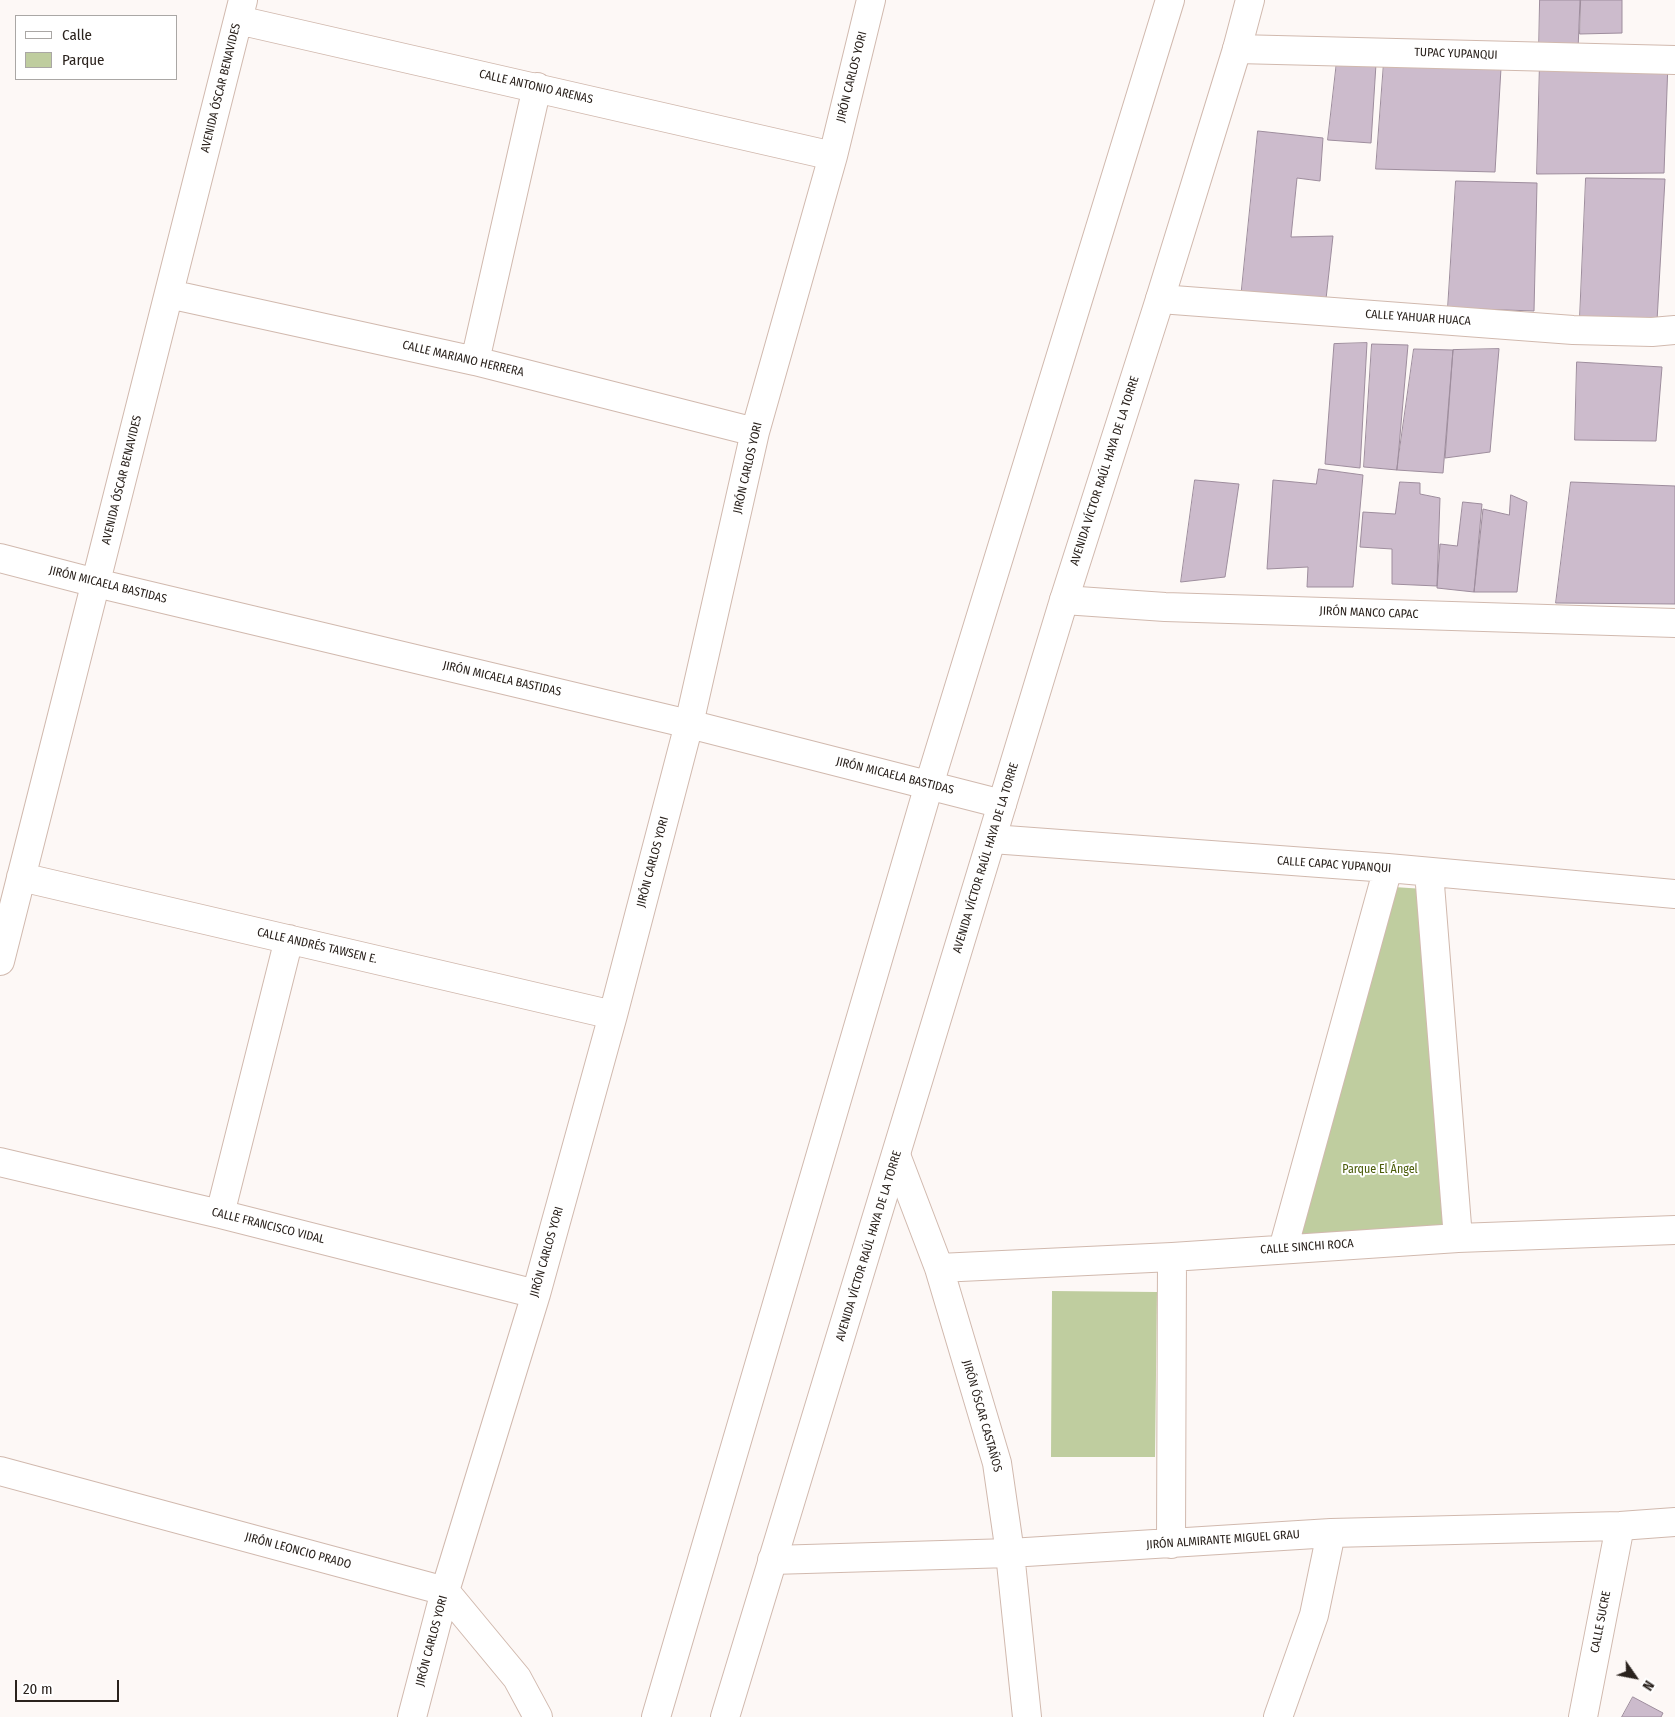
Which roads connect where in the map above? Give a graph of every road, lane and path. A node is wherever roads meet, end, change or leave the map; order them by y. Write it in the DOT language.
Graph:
graph roads {
  1 [pos="871,0"];
  2 [pos="1170,0"];
  3 [pos="1250,0"];
  4 [pos="241,10"];
  5 [pos="1237,49"];
  6 [pos="1675,60"];
  7 [pos="537,88"];
  8 [pos="833,156"];
  9 [pos="169,294"];
  10 [pos="1160,299"];
  11 [pos="1675,330"];
  12 [pos="475,361"];
  13 [pos="756,432"];
  14 [pos="0,558"];
  15 [pos="96,583"];
  16 [pos="1064,600"];
  17 [pos="1675,623"];
  18 [pos="689,724"];
  19 [pos="929,785"];
  20 [pos="1002,804"];
  21 [pos="992,839"];
  22 [pos="1388,868"];
  23 [pos="1429,872"];
  24 [pos="21,877"];
  25 [pos="1675,894"];
  26 [pos="288,939"];
  27 [pos="0,961"];
  28 [pos="613,1015"];
  29 [pos="896,1156"];
  30 [pos="0,1162"];
  31 [pos="220,1214"];
  32 [pos="1675,1230"];
  33 [pos="1458,1238"];
  34 [pos="1283,1249"];
  35 [pos="1172,1257"];
  36 [pos="939,1268"];
  37 [pos="536,1294"];
  38 [pos="0,1471"];
  39 [pos="1675,1522"];
  40 [pos="1620,1526"];
  41 [pos="1332,1533"];
  42 [pos="1171,1544"];
  43 [pos="1010,1553"];
  44 [pos="772,1560"];
  45 [pos="445,1591"];
  46 [pos="412,1717"];
  47 [pos="538,1717"];
  48 [pos="656,1717"];
  49 [pos="725,1717"];
  50 [pos="1028,1717"];
  51 [pos="1278,1717"];
  52 [pos="1583,1717"];
  1 -- 8 [label="street, JIRÓN CARLOS YORI"];
  2 -- 19 [label="street"];
  3 -- 5 [label="street, AVENIDA VÍCTOR RAÚL HAYA DE LA TORRE"];
  4 -- 7 [label="street, CALLE ANTONIO ARENAS"];
  4 -- 9 [label="street, AVENIDA ÓSCAR BENAVIDES"];
  5 -- 6 [label="street, TUPAC YUPANQUI"];
  5 -- 10 [label="street, AVENIDA VÍCTOR RAÚL HAYA DE LA TORRE"];
  7 -- 8 [label="street, CALLE ANTONIO ARENAS"];
  7 -- 12 [label="street"];
  8 -- 13 [label="street, JIRÓN CARLOS YORI"];
  9 -- 12 [label="street, CALLE MARIANO HERRERA"];
  9 -- 15 [label="street, AVENIDA ÓSCAR BENAVIDES"];
  10 -- 11 [label="street, CALLE YAHUAR HUACA"];
  10 -- 16 [label="street, AVENIDA VÍCTOR RAÚL HAYA DE LA TORRE"];
  12 -- 13 [label="street, CALLE MARIANO HERRERA"];
  13 -- 18 [label="street, JIRÓN CARLOS YORI"];
  14 -- 15 [label="street, JIRÓN MICAELA BASTIDAS"];
  15 -- 18 [label="street, JIRÓN MICAELA BASTIDAS"];
  15 -- 24 [label="street, AVENIDA ÓSCAR BENAVIDES"];
  16 -- 17 [label="street, JIRÓN MANCO CAPAC"];
  16 -- 20 [label="street, AVENIDA VÍCTOR RAÚL HAYA DE LA TORRE"];
  18 -- 19 [label="street, JIRÓN MICAELA BASTIDAS"];
  18 -- 28 [label="street, JIRÓN CARLOS YORI"];
  19 -- 20 [label="street, JIRÓN MICAELA BASTIDAS"];
  19 -- 48 [label="street"];
  20 -- 21 [label="street, AVENIDA VÍCTOR RAÚL HAYA DE LA TORRE"];
  21 -- 22 [label="street, CALLE CAPAC YUPANQUI"];
  21 -- 29 [label="street, AVENIDA VÍCTOR RAÚL HAYA DE LA TORRE"];
  22 -- 23 [label="street, CALLE CAPAC YUPANQUI"];
  22 -- 34 [label="street"];
  23 -- 25 [label="street, CALLE CAPAC YUPANQUI"];
  23 -- 33 [label="street"];
  24 -- 26 [label="street, CALLE ANDRÉS TAWSEN E."];
  24 -- 27 [label="street, AVENIDA ÓSCAR BENAVIDES"];
  26 -- 28 [label="street, CALLE ANDRÉS TAWSEN E."];
  26 -- 31 [label="street"];
  28 -- 37 [label="street, JIRÓN CARLOS YORI"];
  29 -- 36 [label="street, JIRÓN ÓSCAR CASTAÑOS"];
  29 -- 44 [label="street, AVENIDA VÍCTOR RAÚL HAYA DE LA TORRE"];
  30 -- 31 [label="street, CALLE FRANCISCO VIDAL"];
  31 -- 37 [label="street, CALLE FRANCISCO VIDAL"];
  32 -- 33 [label="street, CALLE SINCHI ROCA"];
  33 -- 34 [label="street, CALLE SINCHI ROCA"];
  34 -- 35 [label="street, CALLE SINCHI ROCA"];
  35 -- 36 [label="street, CALLE SINCHI ROCA"];
  35 -- 42 [label="street"];
  36 -- 43 [label="street, JIRÓN ÓSCAR CASTAÑOS"];
  37 -- 45 [label="street, JIRÓN CARLOS YORI"];
  38 -- 45 [label="street, JIRÓN LEONCIO PRADO"];
  39 -- 40 [label="street, JIRÓN ALMIRANTE MIGUEL GRAU"];
  40 -- 41 [label="street, JIRÓN ALMIRANTE MIGUEL GRAU"];
  40 -- 52 [label="street, CALLE SUCRE"];
  41 -- 42 [label="street, JIRÓN ALMIRANTE MIGUEL GRAU"];
  41 -- 51 [label="street"];
  42 -- 43 [label="street, JIRÓN ALMIRANTE MIGUEL GRAU"];
  43 -- 44 [label="street, JIRÓN ALMIRANTE MIGUEL GRAU"];
  43 -- 50 [label="street, JIRÓN ÓSCAR CASTAÑOS"];
  44 -- 49 [label="street, AVENIDA VÍCTOR RAÚL HAYA DE LA TORRE"];
  45 -- 46 [label="street, JIRÓN CARLOS YORI"];
  45 -- 47 [label="street"];
}
